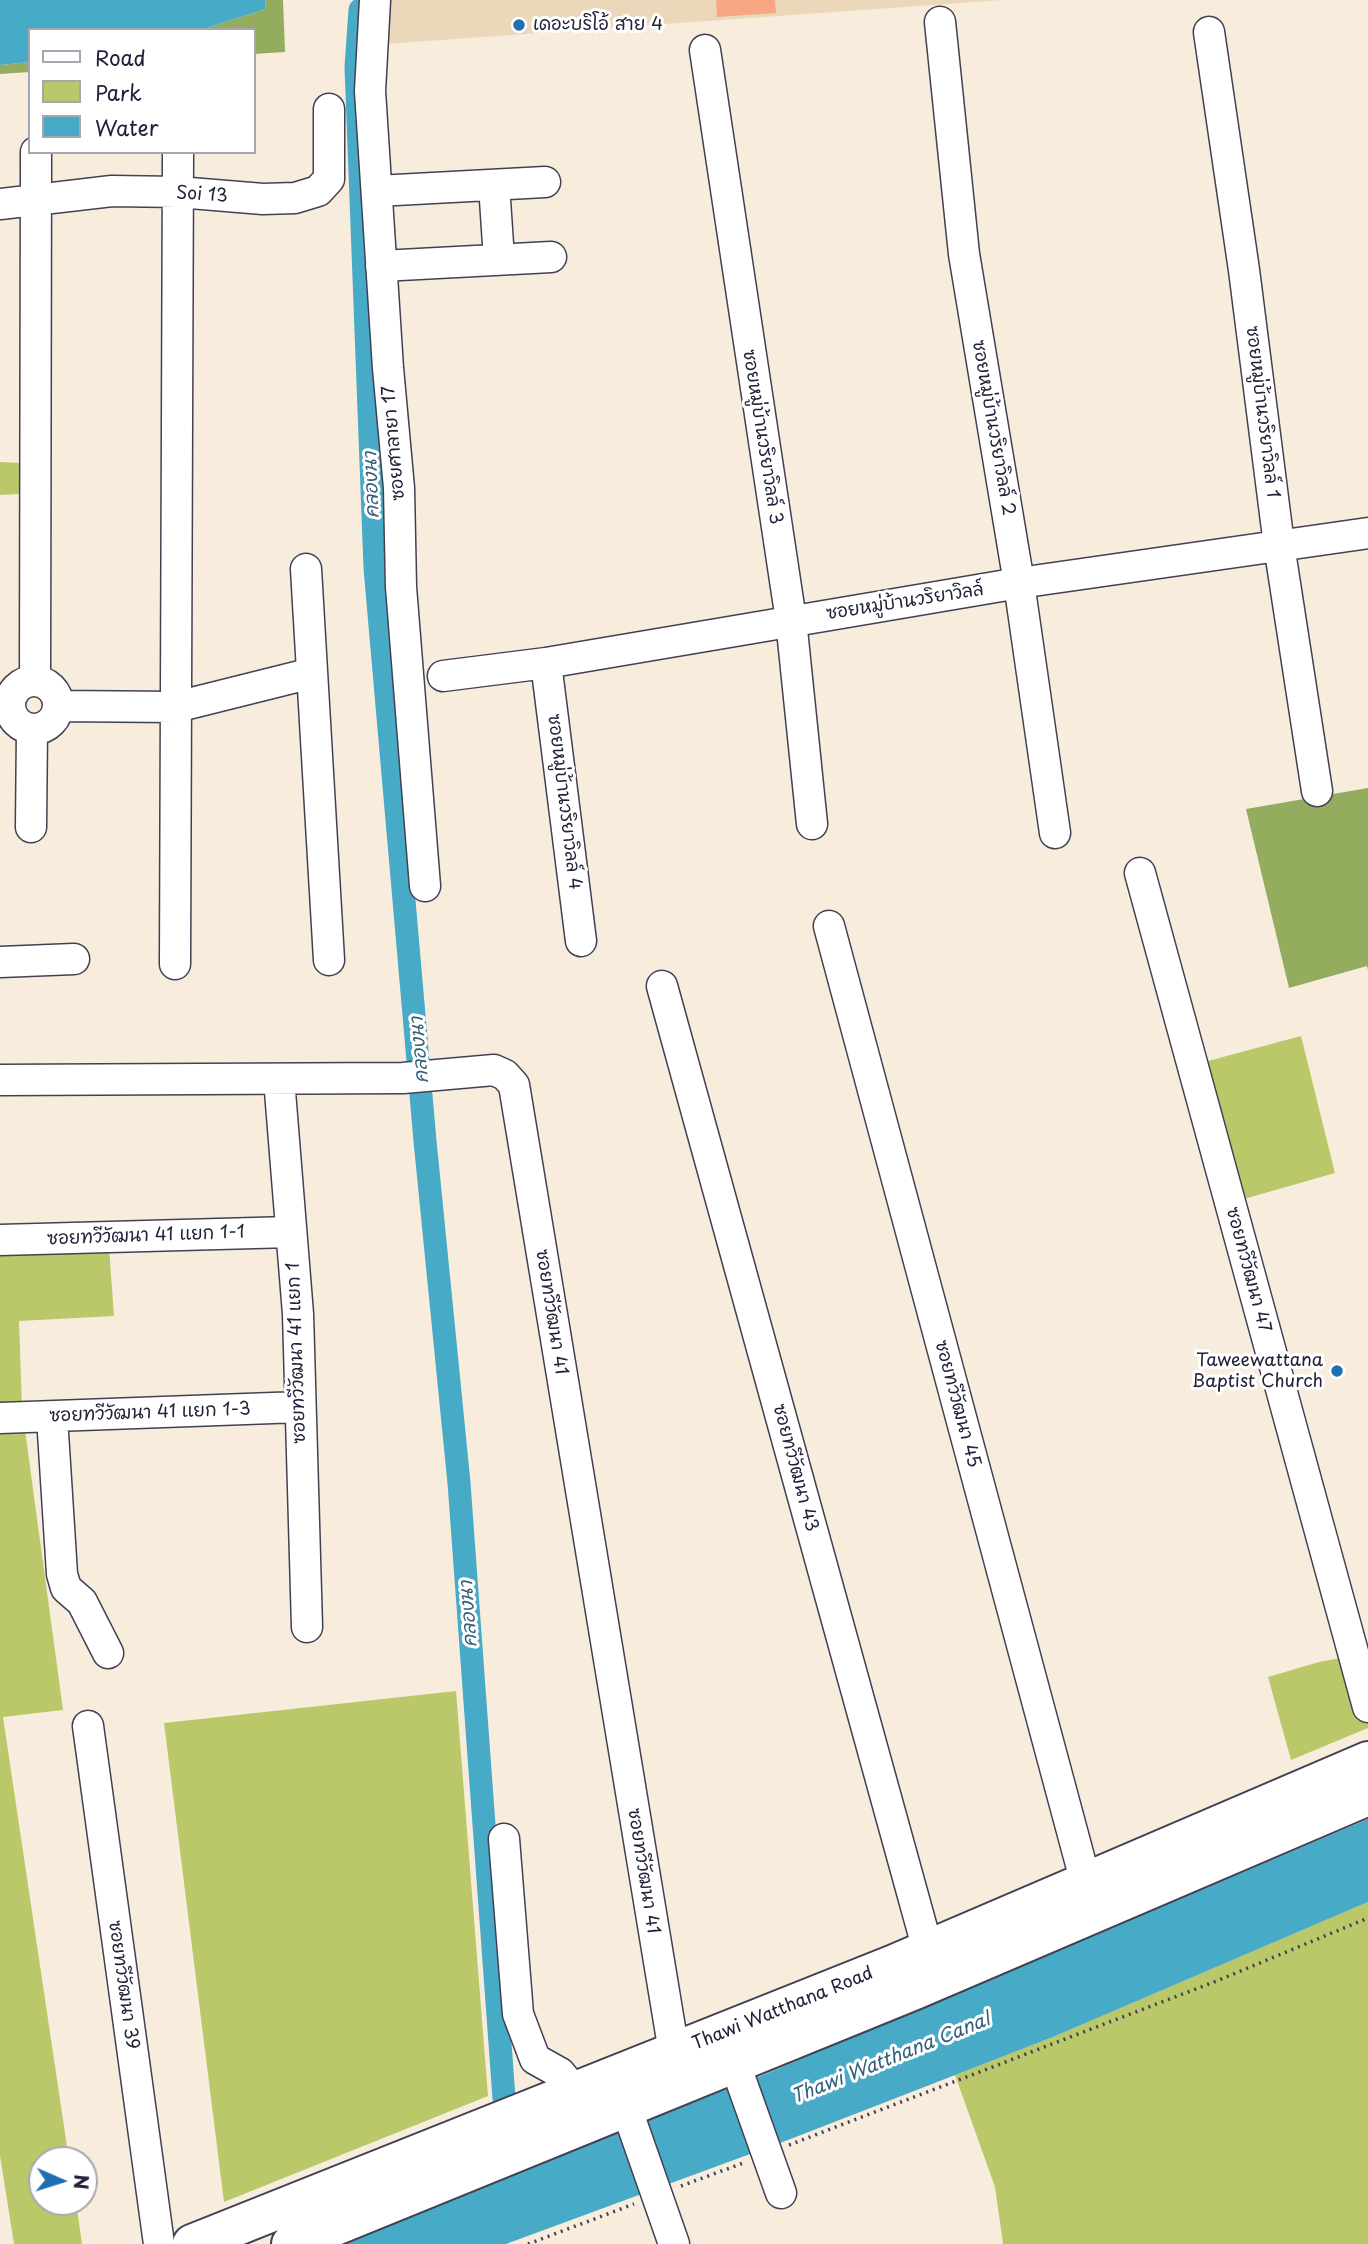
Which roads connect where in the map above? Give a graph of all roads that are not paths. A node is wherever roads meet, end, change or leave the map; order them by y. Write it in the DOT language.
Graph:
graph roads {
  1 [pos="375,0"];
  2 [pos="940,22"];
  3 [pos="1209,32"];
  4 [pos="705,50"];
  5 [pos="329,109"];
  6 [pos="36,154"];
  7 [pos="178,154"];
  8 [pos="545,182"];
  9 [pos="494,185"];
  10 [pos="377,191"];
  11 [pos="178,192"];
  12 [pos="36,199"];
  13 [pos="0,204"];
  14 [pos="551,257"];
  15 [pos="499,259"];
  16 [pos="382,265"];
  17 [pos="1368,533"];
  18 [pos="1279,545"];
  19 [pos="306,569"];
  20 [pos="1019,583"];
  21 [pos="791,620"];
  22 [pos="546,663"];
  23 [pos="312,673"];
  24 [pos="443,676"];
  25 [pos="35,680"];
  26 [pos="58,706"];
  27 [pos="176,707"];
  28 [pos="5,708"];
  29 [pos="32,729"];
  30 [pos="1317,791"];
  31 [pos="812,824"];
  32 [pos="31,827"];
  33 [pos="1055,833"];
  34 [pos="1140,873"];
  35 [pos="425,886"];
  36 [pos="830,926"];
  37 [pos="581,941"];
  38 [pos="74,960"];
  39 [pos="329,960"];
  40 [pos="0,962"];
  41 [pos="175,964"];
  42 [pos="662,986"];
  43 [pos="279,1079"];
  44 [pos="0,1080"];
  45 [pos="291,1232"];
  46 [pos="0,1240"];
  47 [pos="300,1407"];
  48 [pos="52,1417"];
  49 [pos="0,1418"];
  50 [pos="307,1626"];
  51 [pos="108,1653"];
  52 [pos="1368,1707"];
  53 [pos="88,1726"];
  54 [pos="1368,1761"];
  55 [pos="1368,1796"];
  56 [pos="504,1839"];
  57 [pos="1086,1882"];
  58 [pos="928,1950"];
  59 [pos="674,2052"];
  60 [pos="739,2074"];
  61 [pos="575,2091"];
  62 [pos="630,2118"];
  63 [pos="781,2193"];
  64 [pos="159,2244"];
  65 [pos="192,2244"];
  66 [pos="291,2244"];
  67 [pos="674,2244"];
  1 -- 10 [label="street, ซอยศาลายา 17"];
  2 -- 20 [label="street, ซอยหมู่บ้านวริยาวิลล์ 2"];
  3 -- 18 [label="street, ซอยหมู่บ้านวริยาวิลล์ 1"];
  4 -- 21 [label="street, ซอยหมู่บ้านวริยาวิลล์ 3"];
  5 -- 11 [label="street, Soi 13"];
  6 -- 12 [label="street"];
  7 -- 11 [label="street"];
  8 -- 9 [label="street"];
  9 -- 10 [label="street"];
  9 -- 15 [label="street"];
  10 -- 16 [label="street, ซอยศาลายา 17"];
  11 -- 12 [label="street, Soi 13"];
  11 -- 27 [label="street"];
  12 -- 13 [label="street, Soi 13"];
  12 -- 25 [label="street"];
  14 -- 15 [label="street"];
  15 -- 16 [label="street"];
  16 -- 35 [label="street, ซอยศาลายา 17"];
  17 -- 18 [label="street, ซอยหมู่บ้านวริยาวิลล์"];
  18 -- 20 [label="street, ซอยหมู่บ้านวริยาวิลล์"];
  18 -- 30 [label="street, ซอยหมู่บ้านวริยาวิลล์ 1"];
  19 -- 23 [label="street"];
  20 -- 21 [label="street, ซอยหมู่บ้านวริยาวิลล์"];
  20 -- 33 [label="street, ซอยหมู่บ้านวริยาวิลล์ 2"];
  21 -- 22 [label="street, ซอยหมู่บ้านวริยาวิลล์"];
  21 -- 31 [label="street, ซอยหมู่บ้านวริยาวิลล์ 3"];
  22 -- 24 [label="street, ซอยหมู่บ้านวริยาวิลล์"];
  22 -- 37 [label="street, ซอยหมู่บ้านวริยาวิลล์ 4"];
  23 -- 27 [label="street"];
  23 -- 39 [label="street"];
  25 -- 26 [label="street"];
  25 -- 28 [label="street"];
  26 -- 27 [label="street"];
  26 -- 29 [label="street"];
  27 -- 41 [label="street"];
  28 -- 29 [label="street"];
  29 -- 32 [label="street"];
  34 -- 52 [label="street, ซอยทวีวัฒนา 47"];
  36 -- 57 [label="street, ซอยทวีวัฒนา 45"];
  38 -- 40 [label="street"];
  42 -- 58 [label="street, ซอยทวีวัฒนา 43"];
  43 -- 44 [label="street, ซอยทวีวัฒนา 41"];
  43 -- 45 [label="street, ซอยทวีวัฒนา 41 แยก 1"];
  43 -- 59 [label="street, ซอยทวีวัฒนา 41"];
  45 -- 46 [label="street, ซอยทวีวัฒนา 41 แยก 1-1"];
  45 -- 47 [label="street, ซอยทวีวัฒนา 41 แยก 1"];
  47 -- 48 [label="street, ซอยทวีวัฒนา 41 แยก 1-3"];
  47 -- 50 [label="street, ซอยทวีวัฒนา 41 แยก 1"];
  48 -- 49 [label="street, ซอยทวีวัฒนา 41 แยก 1-3"];
  48 -- 51 [label="street"];
  53 -- 64 [label="street, ซอยทวีวัฒนา 39"];
  54 -- 57 [label="main road, Thawi Watthana Road"];
  55 -- 60 [label="main road, Thawi Watthana Road"];
  56 -- 61 [label="street"];
  57 -- 58 [label="main road, Thawi Watthana Road"];
  58 -- 59 [label="main road, Thawi Watthana Road"];
  59 -- 61 [label="main road, Thawi Watthana Road"];
  60 -- 62 [label="main road, Thawi Watthana Road"];
  60 -- 63 [label="street"];
  61 -- 65 [label="main road, Thawi Watthana Road"];
  62 -- 66 [label="main road, Thawi Watthana Road"];
  62 -- 67 [label="street"];
}
